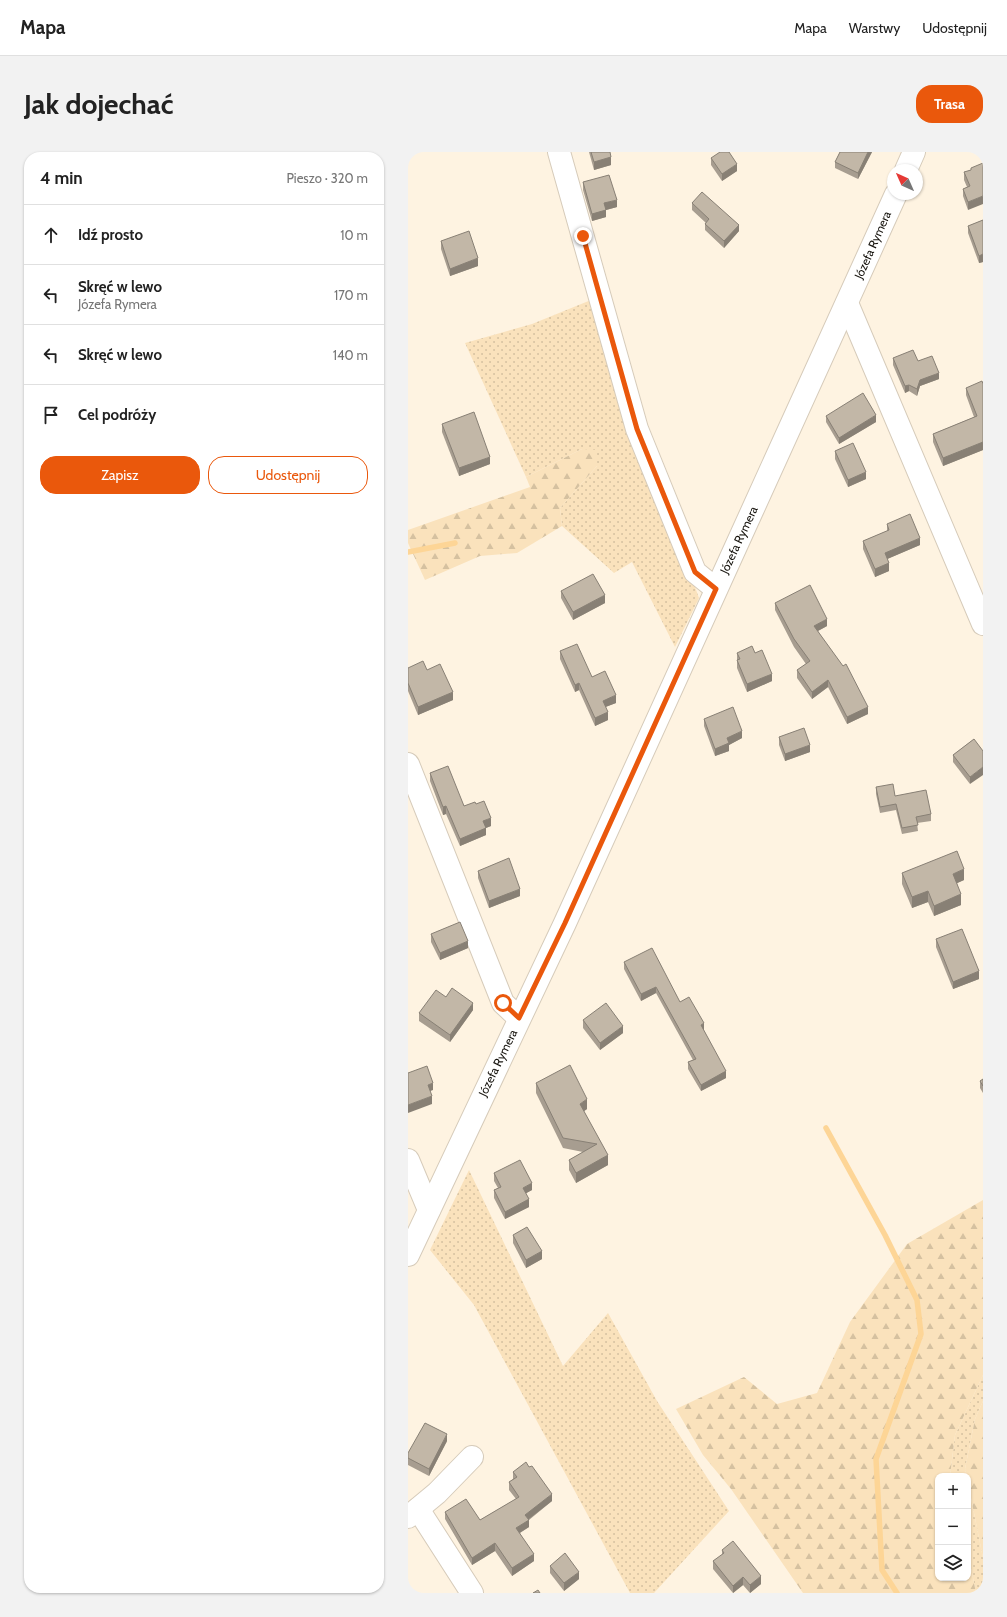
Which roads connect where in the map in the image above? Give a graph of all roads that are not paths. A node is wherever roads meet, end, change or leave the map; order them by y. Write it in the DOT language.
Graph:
graph roads {
  1 [pos="559,152"];
  2 [pos="914,152"];
  3 [pos="909,164"];
  4 [pos="893,200"];
  5 [pos="847,303"];
  6 [pos="716,589"];
  7 [pos="983,624"];
  8 [pos="408,764"];
  9 [pos="519,1018"];
  10 [pos="408,1160"];
  11 [pos="429,1210"];
  12 [pos="408,1255"];
  13 [pos="472,1457"];
  14 [pos="413,1513"];
  15 [pos="472,1593"];
  1 -- 6 [label="street"];
  2 -- 3 [label="street"];
  4 -- 5 [label="street, Józefa Rymera"];
  5 -- 6 [label="street, Józefa Rymera"];
  5 -- 7 [label="street"];
  6 -- 9 [label="street, Józefa Rymera"];
  8 -- 9 [label="street"];
  9 -- 11 [label="street, Józefa Rymera"];
  10 -- 11 [label="street"];
  11 -- 12 [label="street, Józefa Rymera"];
  13 -- 14 [label="street"];
  14 -- 15 [label="street"];
}
